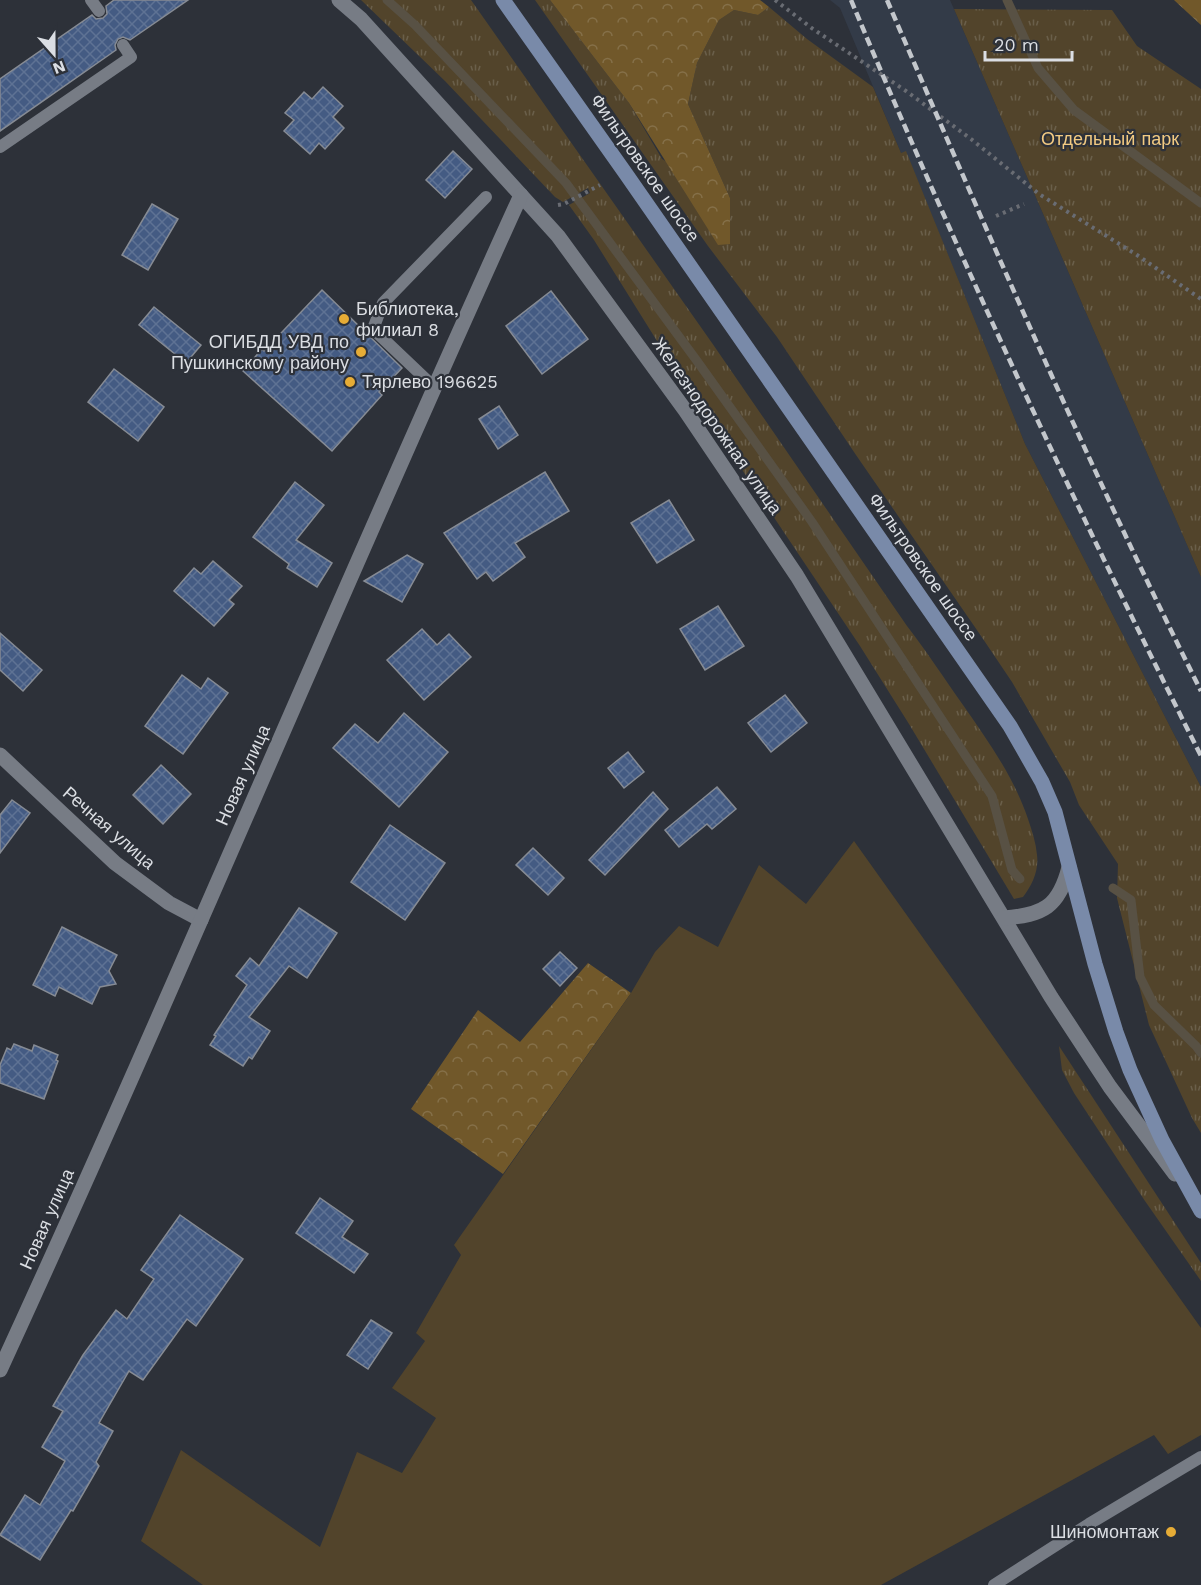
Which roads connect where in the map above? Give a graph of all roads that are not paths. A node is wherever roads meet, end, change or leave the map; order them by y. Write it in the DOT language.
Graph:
graph roads {
  1 [pos="339,0"];
  2 [pos="503,0"];
  3 [pos="123,45"];
  4 [pos="0,147"];
  5 [pos="521,195"];
  6 [pos="486,197"];
  7 [pos="433,386"];
  8 [pos="0,755"];
  9 [pos="1069,867"];
  10 [pos="1004,918"];
  11 [pos="201,920"];
  12 [pos="1198,1206"];
  13 [pos="0,1370"];
  14 [pos="1201,1457"];
  15 [pos="994,1585"];
  1 -- 5 [label="street, Железнодорожная улица"];
  2 -- 9 [label="main road, Фильтровское шоссе"];
  3 -- 4 [label="lane"];
  5 -- 7 [label="street, Новая улица"];
  5 -- 10 [label="street, Железнодорожная улица"];
  6 -- 7 [label="lane"];
  7 -- 11 [label="street, Новая улица"];
  8 -- 11 [label="street, Речная улица"];
  9 -- 10 [label="street"];
  9 -- 12 [label="main road, Фильтровское шоссе"];
  10 -- 12 [label="street, Железнодорожная улица"];
  11 -- 13 [label="street, Новая улица"];
  14 -- 15 [label="lane"];
}
